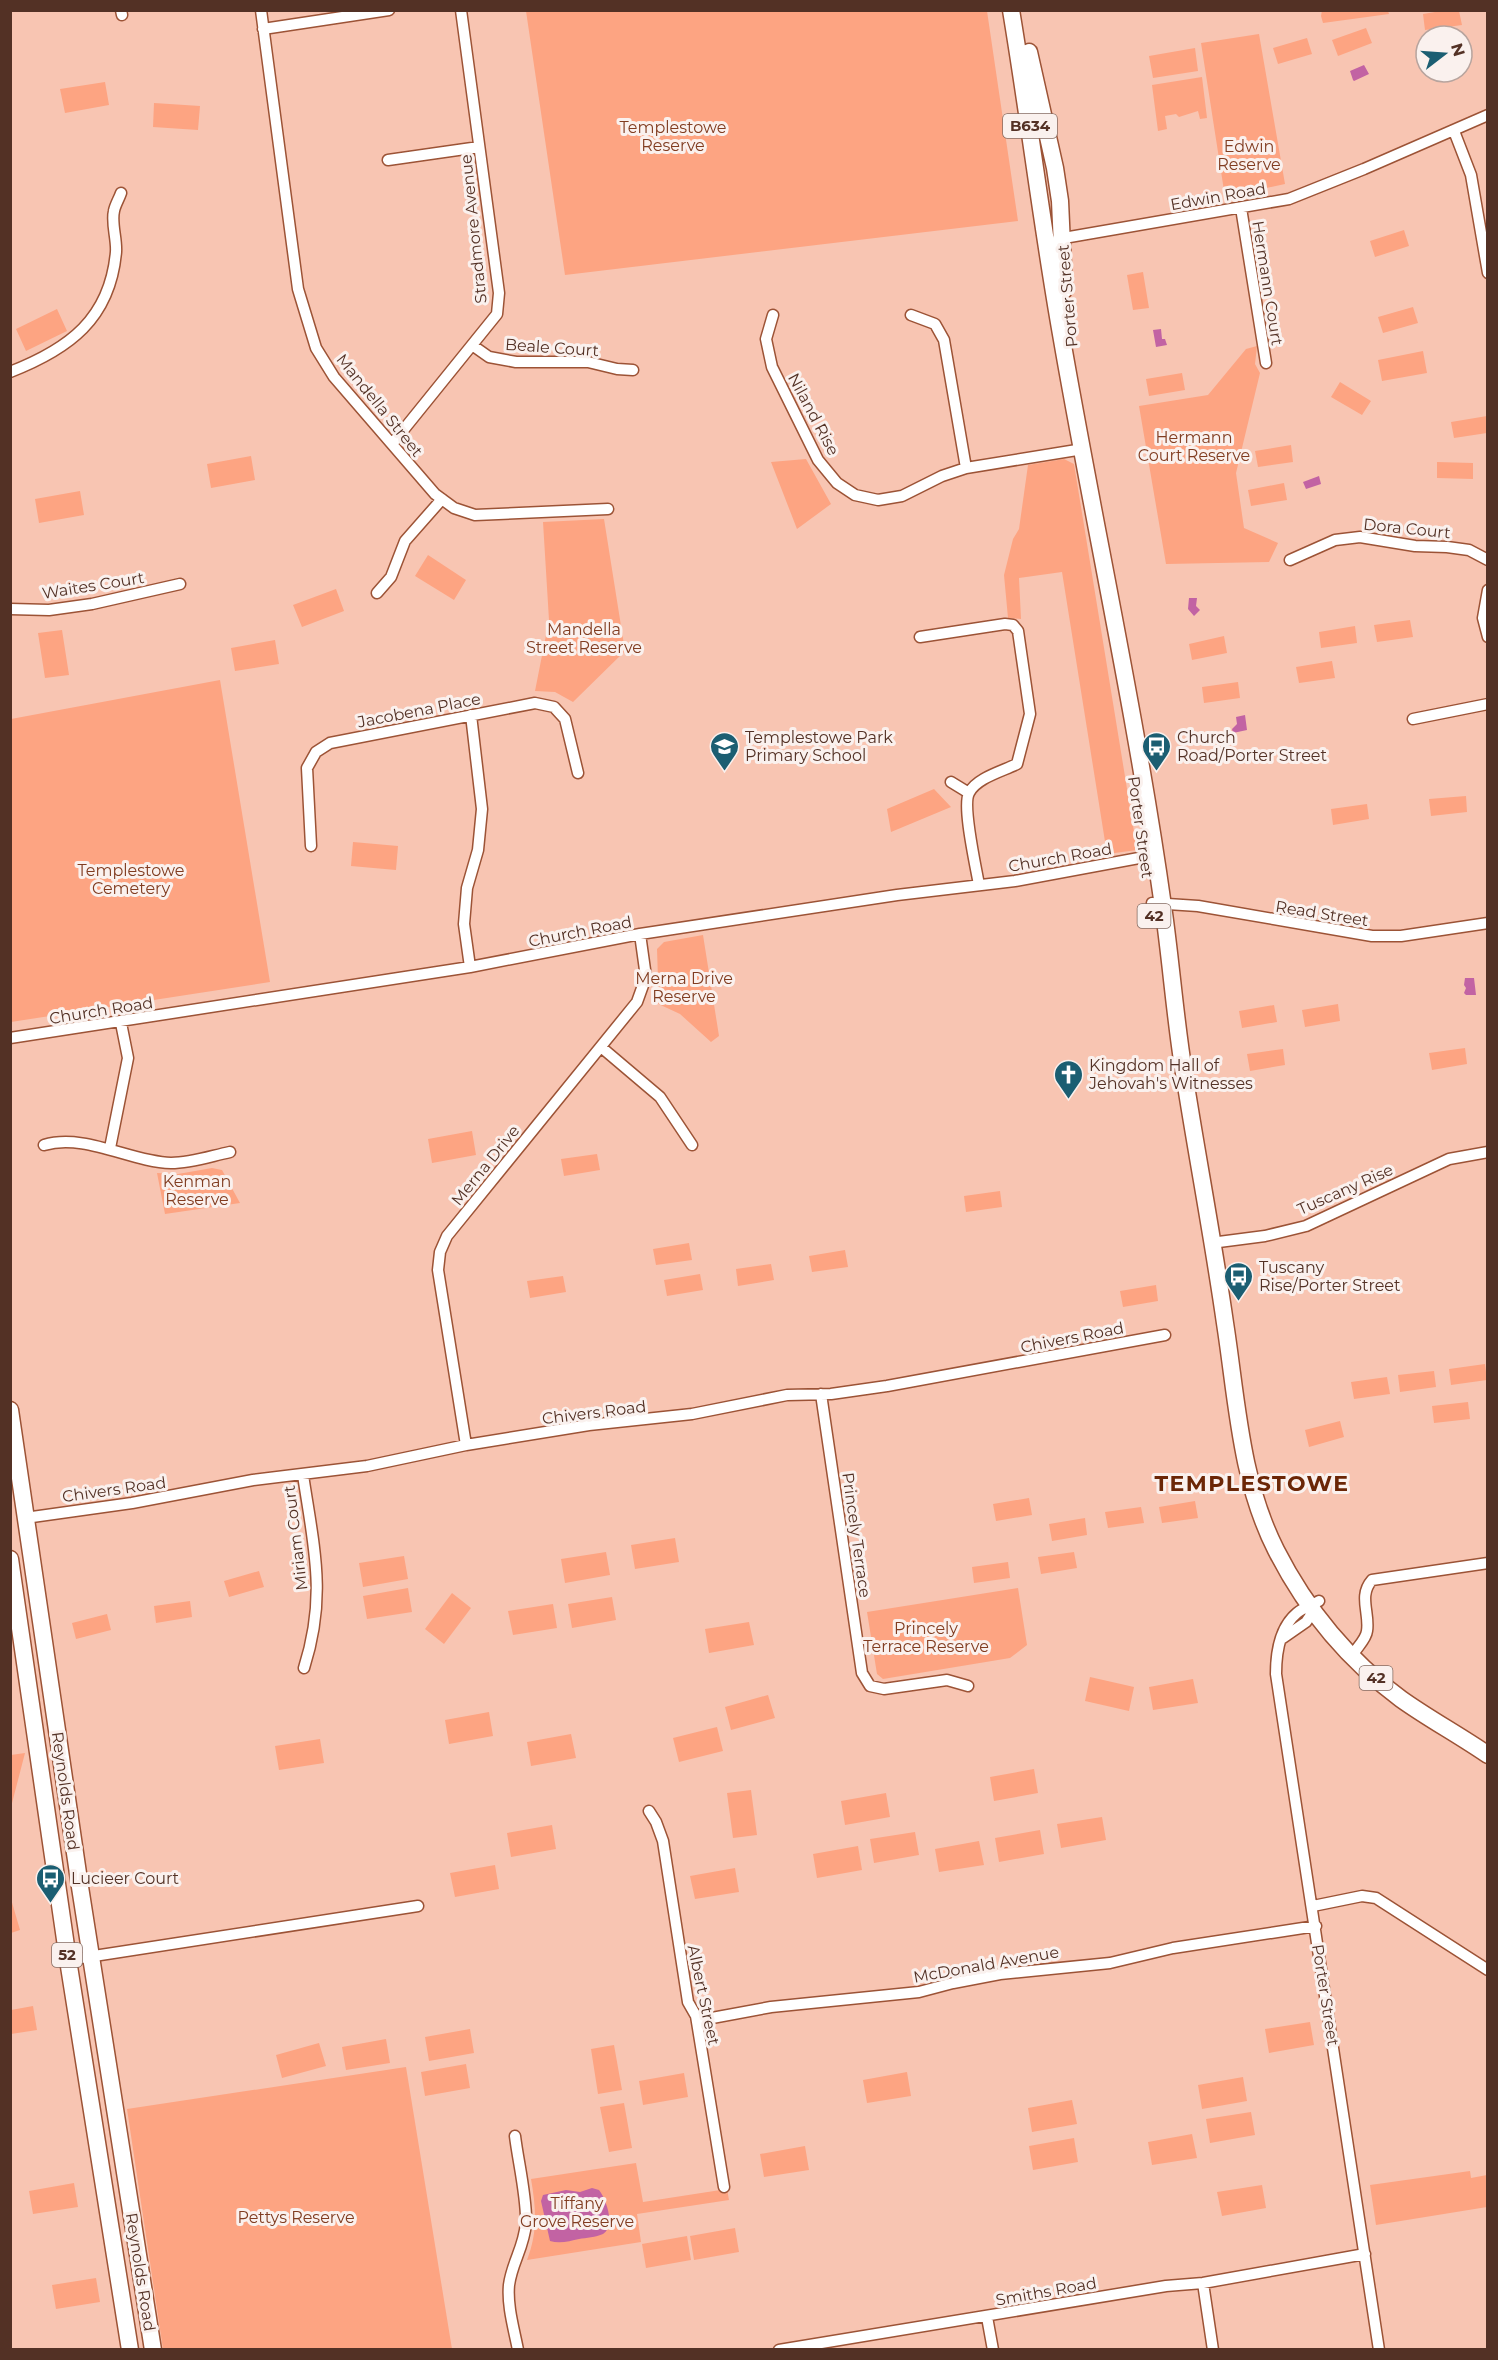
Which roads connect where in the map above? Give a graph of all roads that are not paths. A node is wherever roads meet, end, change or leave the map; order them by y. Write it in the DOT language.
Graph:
graph roads {
  1 [pos="261,10"];
  2 [pos="389,10"];
  3 [pos="461,10"];
  4 [pos="1011,10"];
  5 [pos="1022,10"];
  6 [pos="263,29"];
  7 [pos="1488,115"];
  8 [pos="1454,131"];
  9 [pos="1050,143"];
  10 [pos="479,147"];
  11 [pos="1034,159"];
  12 [pos="388,160"];
  13 [pos="121,193"];
  14 [pos="1241,208"];
  15 [pos="1054,240"];
  16 [pos="1488,273"];
  17 [pos="773,315"];
  18 [pos="911,315"];
  19 [pos="472,345"];
  20 [pos="1266,363"];
  21 [pos="633,370"];
  22 [pos="10,372"];
  23 [pos="392,444"];
  24 [pos="1083,449"];
  25 [pos="966,468"];
  26 [pos="442,499"];
  27 [pos="608,509"];
  28 [pos="1290,560"];
  29 [pos="1488,560"];
  30 [pos="180,584"];
  31 [pos="1488,590"];
  32 [pos="378,593"];
  33 [pos="10,609"];
  34 [pos="920,637"];
  35 [pos="1488,637"];
  36 [pos="1488,704"];
  37 [pos="471,715"];
  38 [pos="1413,719"];
  39 [pos="578,773"];
  40 [pos="951,782"];
  41 [pos="969,793"];
  42 [pos="311,846"];
  43 [pos="1150,856"];
  44 [pos="979,885"];
  45 [pos="1158,903"];
  46 [pos="1488,923"];
  47 [pos="640,934"];
  48 [pos="470,967"];
  49 [pos="121,1023"];
  50 [pos="10,1038"];
  51 [pos="601,1047"];
  52 [pos="44,1145"];
  53 [pos="692,1145"];
  54 [pos="110,1148"];
  55 [pos="230,1152"];
  56 [pos="1488,1152"];
  57 [pos="1211,1243"];
  58 [pos="1166,1335"];
  59 [pos="821,1394"];
  60 [pos="10,1410"];
  61 [pos="466,1445"];
  62 [pos="303,1475"];
  63 [pos="25,1518"];
  64 [pos="10,1559"];
  65 [pos="1488,1563"];
  66 [pos="1313,1607"];
  67 [pos="1354,1651"];
  68 [pos="303,1668"];
  69 [pos="968,1686"];
  70 [pos="1488,1754"];
  71 [pos="648,1812"];
  72 [pos="418,1906"];
  73 [pos="1313,1906"];
  74 [pos="1316,1926"];
  75 [pos="90,1955"];
  76 [pos="68,1960"];
  77 [pos="1488,1970"];
  78 [pos="696,2016"];
  79 [pos="514,2136"];
  80 [pos="724,2187"];
  81 [pos="1366,2258"];
  82 [pos="1203,2283"];
  83 [pos="987,2317"];
  84 [pos="130,2349"];
  85 [pos="153,2349"];
  86 [pos="518,2349"];
  87 [pos="779,2349"];
  88 [pos="993,2349"];
  89 [pos="1213,2349"];
  90 [pos="1379,2349"];
  1 -- 6 [label="street, Mandella Street"];
  2 -- 6 [label="street"];
  3 -- 10 [label="street, Stradmore Avenue"];
  4 -- 11 [label="main road, Porter Street / B634"];
  5 -- 9 [label="main road, Porter Street / B634"];
  6 -- 23 [label="street, Mandella Street"];
  7 -- 8 [label="street, Edwin Road"];
  8 -- 14 [label="street, Edwin Road"];
  8 -- 16 [label="street"];
  9 -- 11 [label="street"];
  9 -- 15 [label="main road, Porter Street / B634"];
  10 -- 12 [label="street"];
  10 -- 19 [label="street, Stradmore Avenue"];
  11 -- 15 [label="main road, Porter Street / B634"];
  13 -- 22 [label="street"];
  14 -- 15 [label="street, Edwin Road"];
  14 -- 20 [label="street, Hermann Court"];
  15 -- 24 [label="main road, Porter Street / B634"];
  17 -- 25 [label="street, Niland Rise"];
  18 -- 25 [label="street"];
  19 -- 21 [label="street, Beale Court"];
  19 -- 23 [label="street, Stradmore Avenue"];
  23 -- 26 [label="street, Mandella Street"];
  24 -- 25 [label="street, Niland Rise"];
  24 -- 43 [label="main road, Porter Street / 42"];
  26 -- 27 [label="street, Mandella Street"];
  26 -- 32 [label="street"];
  28 -- 29 [label="street, Dora Court"];
  30 -- 33 [label="street, Waites Court"];
  31 -- 35 [label="street"];
  34 -- 41 [label="street"];
  36 -- 38 [label="street"];
  37 -- 39 [label="street, Jacobena Place"];
  37 -- 42 [label="street, Jacobena Place"];
  37 -- 48 [label="street"];
  40 -- 41 [label="street"];
  41 -- 44 [label="street"];
  43 -- 44 [label="street, Church Road"];
  43 -- 45 [label="main road, Porter Street / 42"];
  44 -- 47 [label="street, Church Road"];
  45 -- 46 [label="street, Read Street"];
  45 -- 57 [label="main road, Porter Street / 42"];
  47 -- 48 [label="street, Church Road"];
  47 -- 51 [label="street, Merna Drive"];
  48 -- 49 [label="street, Church Road"];
  49 -- 50 [label="street, Church Road"];
  49 -- 54 [label="street"];
  51 -- 53 [label="street"];
  51 -- 61 [label="street, Merna Drive"];
  52 -- 54 [label="street"];
  54 -- 55 [label="street"];
  56 -- 57 [label="street, Tuscany Rise"];
  57 -- 66 [label="main road, Porter Street / 42"];
  58 -- 59 [label="street, Chivers Road"];
  59 -- 61 [label="street, Chivers Road"];
  59 -- 69 [label="street, Princely Terrace"];
  60 -- 63 [label="main road, Reynolds Road / 52"];
  61 -- 62 [label="street, Chivers Road"];
  62 -- 63 [label="street, Chivers Road"];
  62 -- 68 [label="street, Miriam Court"];
  63 -- 75 [label="main road, Reynolds Road / 52"];
  64 -- 76 [label="main road, Reynolds Road / 52"];
  65 -- 67 [label="street"];
  66 -- 67 [label="main road, 42"];
  66 -- 73 [label="street, Porter Street"];
  67 -- 70 [label="main road, 42"];
  71 -- 78 [label="street, Albert Street"];
  72 -- 75 [label="street"];
  73 -- 74 [label="street, Porter Street"];
  73 -- 77 [label="street"];
  74 -- 78 [label="street, McDonald Avenue"];
  74 -- 81 [label="street, Porter Street"];
  75 -- 76 [label="street"];
  75 -- 85 [label="main road, Reynolds Road / 52"];
  76 -- 84 [label="main road, Reynolds Road / 52"];
  78 -- 80 [label="street, Albert Street"];
  79 -- 86 [label="street"];
  81 -- 82 [label="street, Smiths Road"];
  81 -- 90 [label="street, Porter Street"];
  82 -- 83 [label="street, Smiths Road"];
  82 -- 89 [label="street"];
  83 -- 87 [label="street, Smiths Road"];
  83 -- 88 [label="street"];
}
